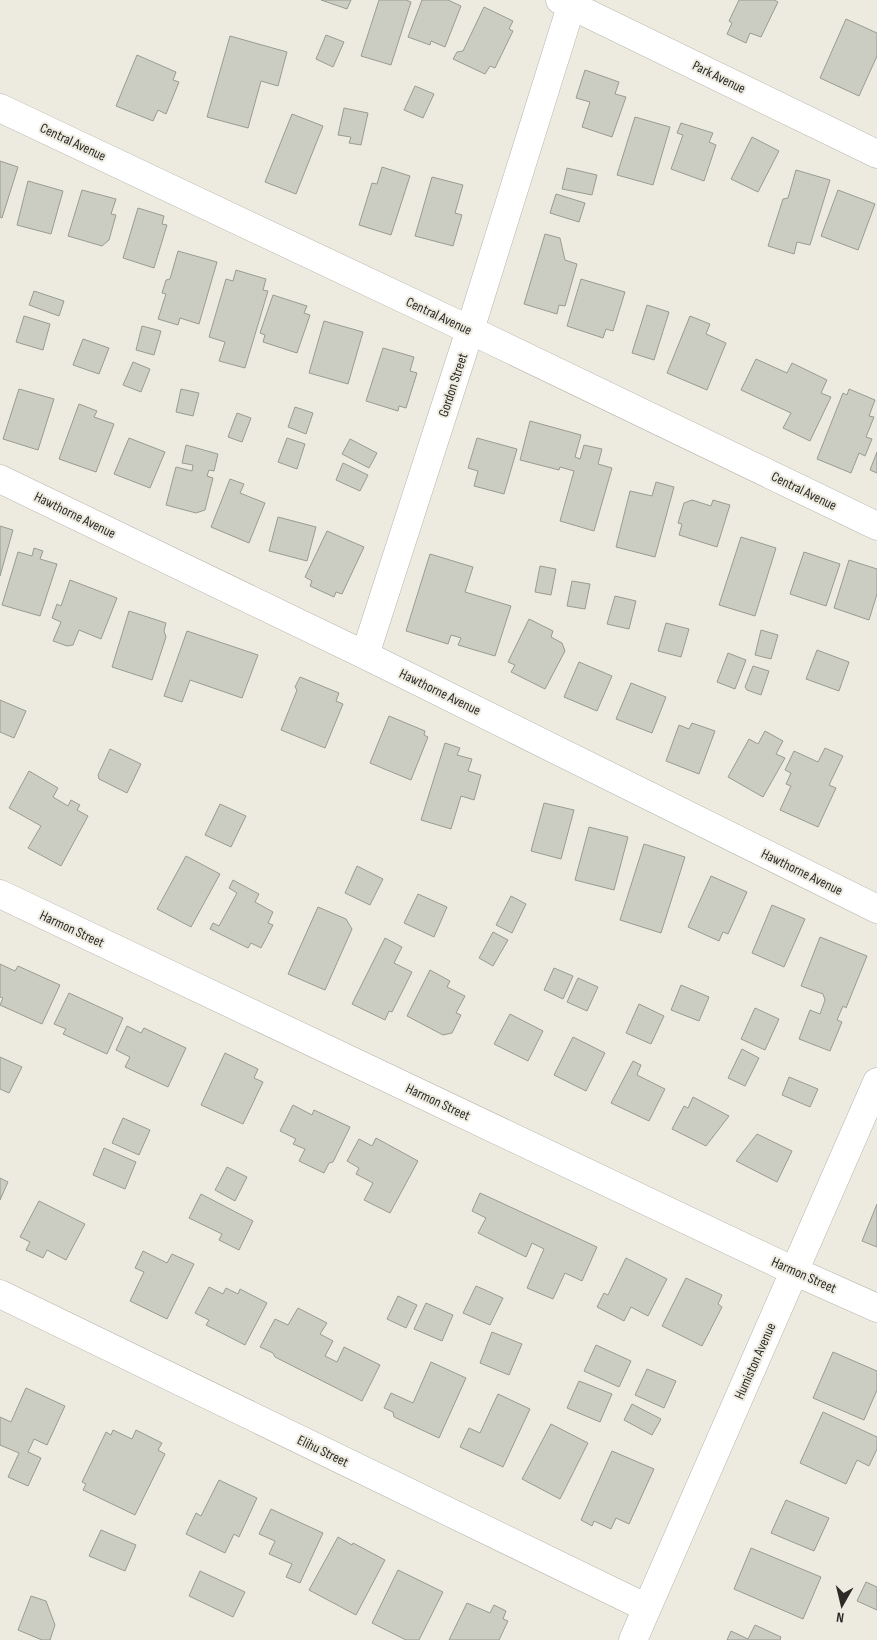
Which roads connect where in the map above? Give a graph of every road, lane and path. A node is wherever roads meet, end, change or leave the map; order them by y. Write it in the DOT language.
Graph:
graph roads {
  1 [pos="568,2"];
  2 [pos="0,108"];
  3 [pos="877,154"];
  4 [pos="470,330"];
  5 [pos="0,479"];
  6 [pos="877,526"];
  7 [pos="365,654"];
  8 [pos="0,894"];
  9 [pos="877,909"];
  10 [pos="877,1082"];
  11 [pos="794,1271"];
  12 [pos="0,1294"];
  13 [pos="877,1308"];
  14 [pos="647,1608"];
  15 [pos="633,1640"];
  1 -- 3 [label="street, Park Avenue"];
  1 -- 4 [label="street, Gordon Street"];
  2 -- 4 [label="street, Central Avenue"];
  4 -- 6 [label="street, Central Avenue"];
  4 -- 7 [label="street, Gordon Street"];
  5 -- 7 [label="street, Hawthorne Avenue"];
  7 -- 9 [label="street, Hawthorne Avenue"];
  8 -- 11 [label="street, Harmon Street"];
  10 -- 11 [label="street, Humiston Avenue"];
  11 -- 13 [label="street, Harmon Street"];
  11 -- 14 [label="street, Humiston Avenue"];
  12 -- 14 [label="street, Elihu Street"];
  14 -- 15 [label="street, Humiston Avenue"];
}
